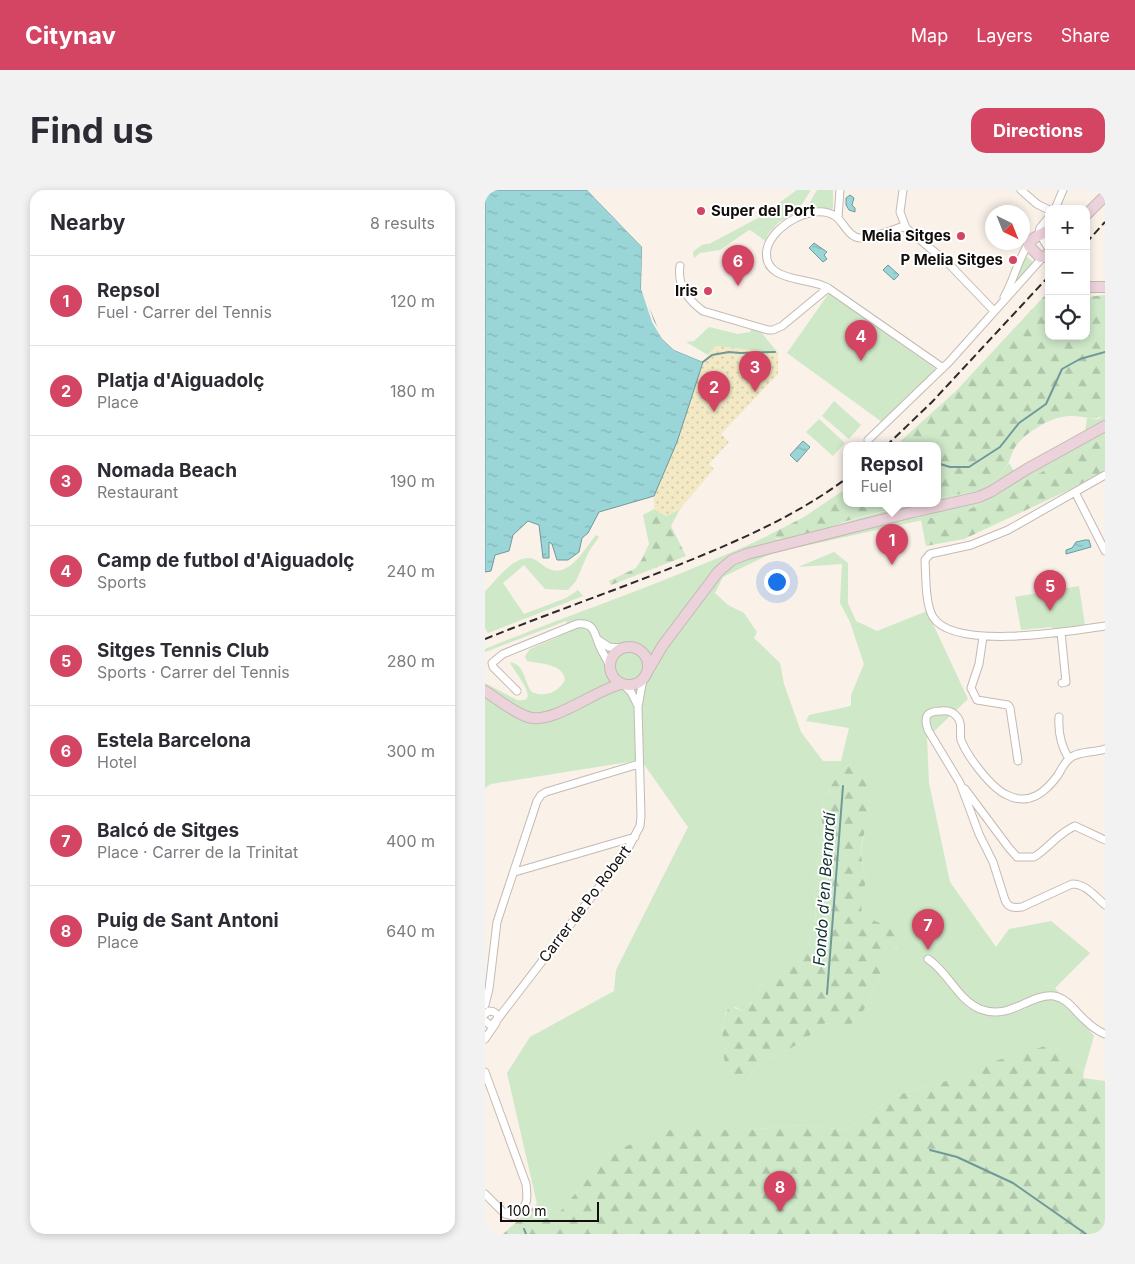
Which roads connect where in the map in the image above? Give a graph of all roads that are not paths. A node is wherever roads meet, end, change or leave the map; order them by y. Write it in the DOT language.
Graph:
graph roads {
  1 [pos="840,190"];
  2 [pos="903,190"];
  3 [pos="1021,190"];
  4 [pos="1063,190"];
  5 [pos="1105,196"];
  6 [pos="1057,205"];
  7 [pos="1045,208"];
  8 [pos="1090,211"];
  9 [pos="838,218"];
  10 [pos="1045,222"];
  11 [pos="906,228"];
  12 [pos="1044,232"];
  13 [pos="1030,241"];
  14 [pos="1030,245"];
  15 [pos="1024,250"];
  16 [pos="1046,250"];
  17 [pos="1045,255"];
  18 [pos="1045,257"];
  19 [pos="680,266"];
  20 [pos="1090,287"];
  21 [pos="1105,287"];
  22 [pos="828,288"];
  23 [pos="997,308"];
  24 [pos="943,368"];
  25 [pos="1105,426"];
  26 [pos="868,440"];
  27 [pos="1105,475"];
  28 [pos="1075,492"];
  29 [pos="941,506"];
  30 [pos="934,507"];
  31 [pos="1105,551"];
  32 [pos="1105,626"];
  33 [pos="1061,632"];
  34 [pos="983,637"];
  35 [pos="597,639"];
  36 [pos="663,645"];
  37 [pos="621,648"];
  38 [pos="637,648"];
  39 [pos="610,668"];
  40 [pos="645,676"];
  41 [pos="1062,683"];
  42 [pos="623,685"];
  43 [pos="485,691"];
  44 [pos="517,691"];
  45 [pos="599,692"];
  46 [pos="638,707"];
  47 [pos="1059,717"];
  48 [pos="1105,749"];
  49 [pos="1069,759"];
  50 [pos="1018,761"];
  51 [pos="639,764"];
  52 [pos="961,783"];
  53 [pos="635,837"];
  54 [pos="1105,840"];
  55 [pos="515,872"];
  56 [pos="1105,905"];
  57 [pos="928,959"];
  58 [pos="485,1006"];
  59 [pos="485,1014"];
  60 [pos="496,1018"];
  61 [pos="485,1021"];
  62 [pos="1105,1034"];
  63 [pos="485,1039"];
  64 [pos="485,1072"];
  65 [pos="485,1194"];
  1 -- 9 [label="street"];
  2 -- 11 [label="street"];
  3 -- 7 [label="street"];
  4 -- 6 [label="street"];
  5 -- 8 [label="main road"];
  9 -- 11 [label="street"];
  9 -- 22 [label="street"];
  10 -- 12 [label="street"];
  11 -- 23 [label="street"];
  12 -- 13 [label="main road"];
  12 -- 16 [label="street"];
  14 -- 17 [label="main road"];
  15 -- 23 [label="street"];
  18 -- 23 [label="street"];
  19 -- 22 [label="street"];
  20 -- 21 [label="main road"];
  22 -- 24 [label="street"];
  23 -- 24 [label="street"];
  24 -- 26 [label="street"];
  25 -- 29 [label="main road"];
  27 -- 28 [label="street"];
  28 -- 31 [label="street"];
  28 -- 34 [label="street"];
  30 -- 36 [label="main road"];
  32 -- 33 [label="street"];
  33 -- 34 [label="street"];
  33 -- 41 [label="street"];
  34 -- 50 [label="street"];
  35 -- 37 [label="street"];
  35 -- 39 [label="street"];
  35 -- 44 [label="street"];
  36 -- 38 [label="main road"];
  36 -- 40 [label="main road"];
  37 -- 38 [label="main road"];
  37 -- 39 [label="main road"];
  38 -- 40 [label="main road"];
  39 -- 42 [label="main road"];
  39 -- 45 [label="main road"];
  40 -- 42 [label="main road"];
  40 -- 46 [label="street, Carrer de Po Robert"];
  42 -- 45 [label="main road"];
  42 -- 46 [label="street"];
  43 -- 45 [label="main road"];
  46 -- 51 [label="street, Carrer de Po Robert"];
  47 -- 49 [label="street"];
  48 -- 49 [label="street"];
  49 -- 52 [label="street"];
  51 -- 53 [label="street, Carrer de Po Robert"];
  51 -- 55 [label="street"];
  52 -- 54 [label="street"];
  52 -- 56 [label="street"];
  53 -- 55 [label="street"];
  53 -- 60 [label="street, Carrer de Po Robert"];
  55 -- 58 [label="street"];
  57 -- 62 [label="street"];
  59 -- 60 [label="street"];
  60 -- 61 [label="street"];
  60 -- 63 [label="street, Carrer de Po Robert"];
  64 -- 65 [label="street"];
}
